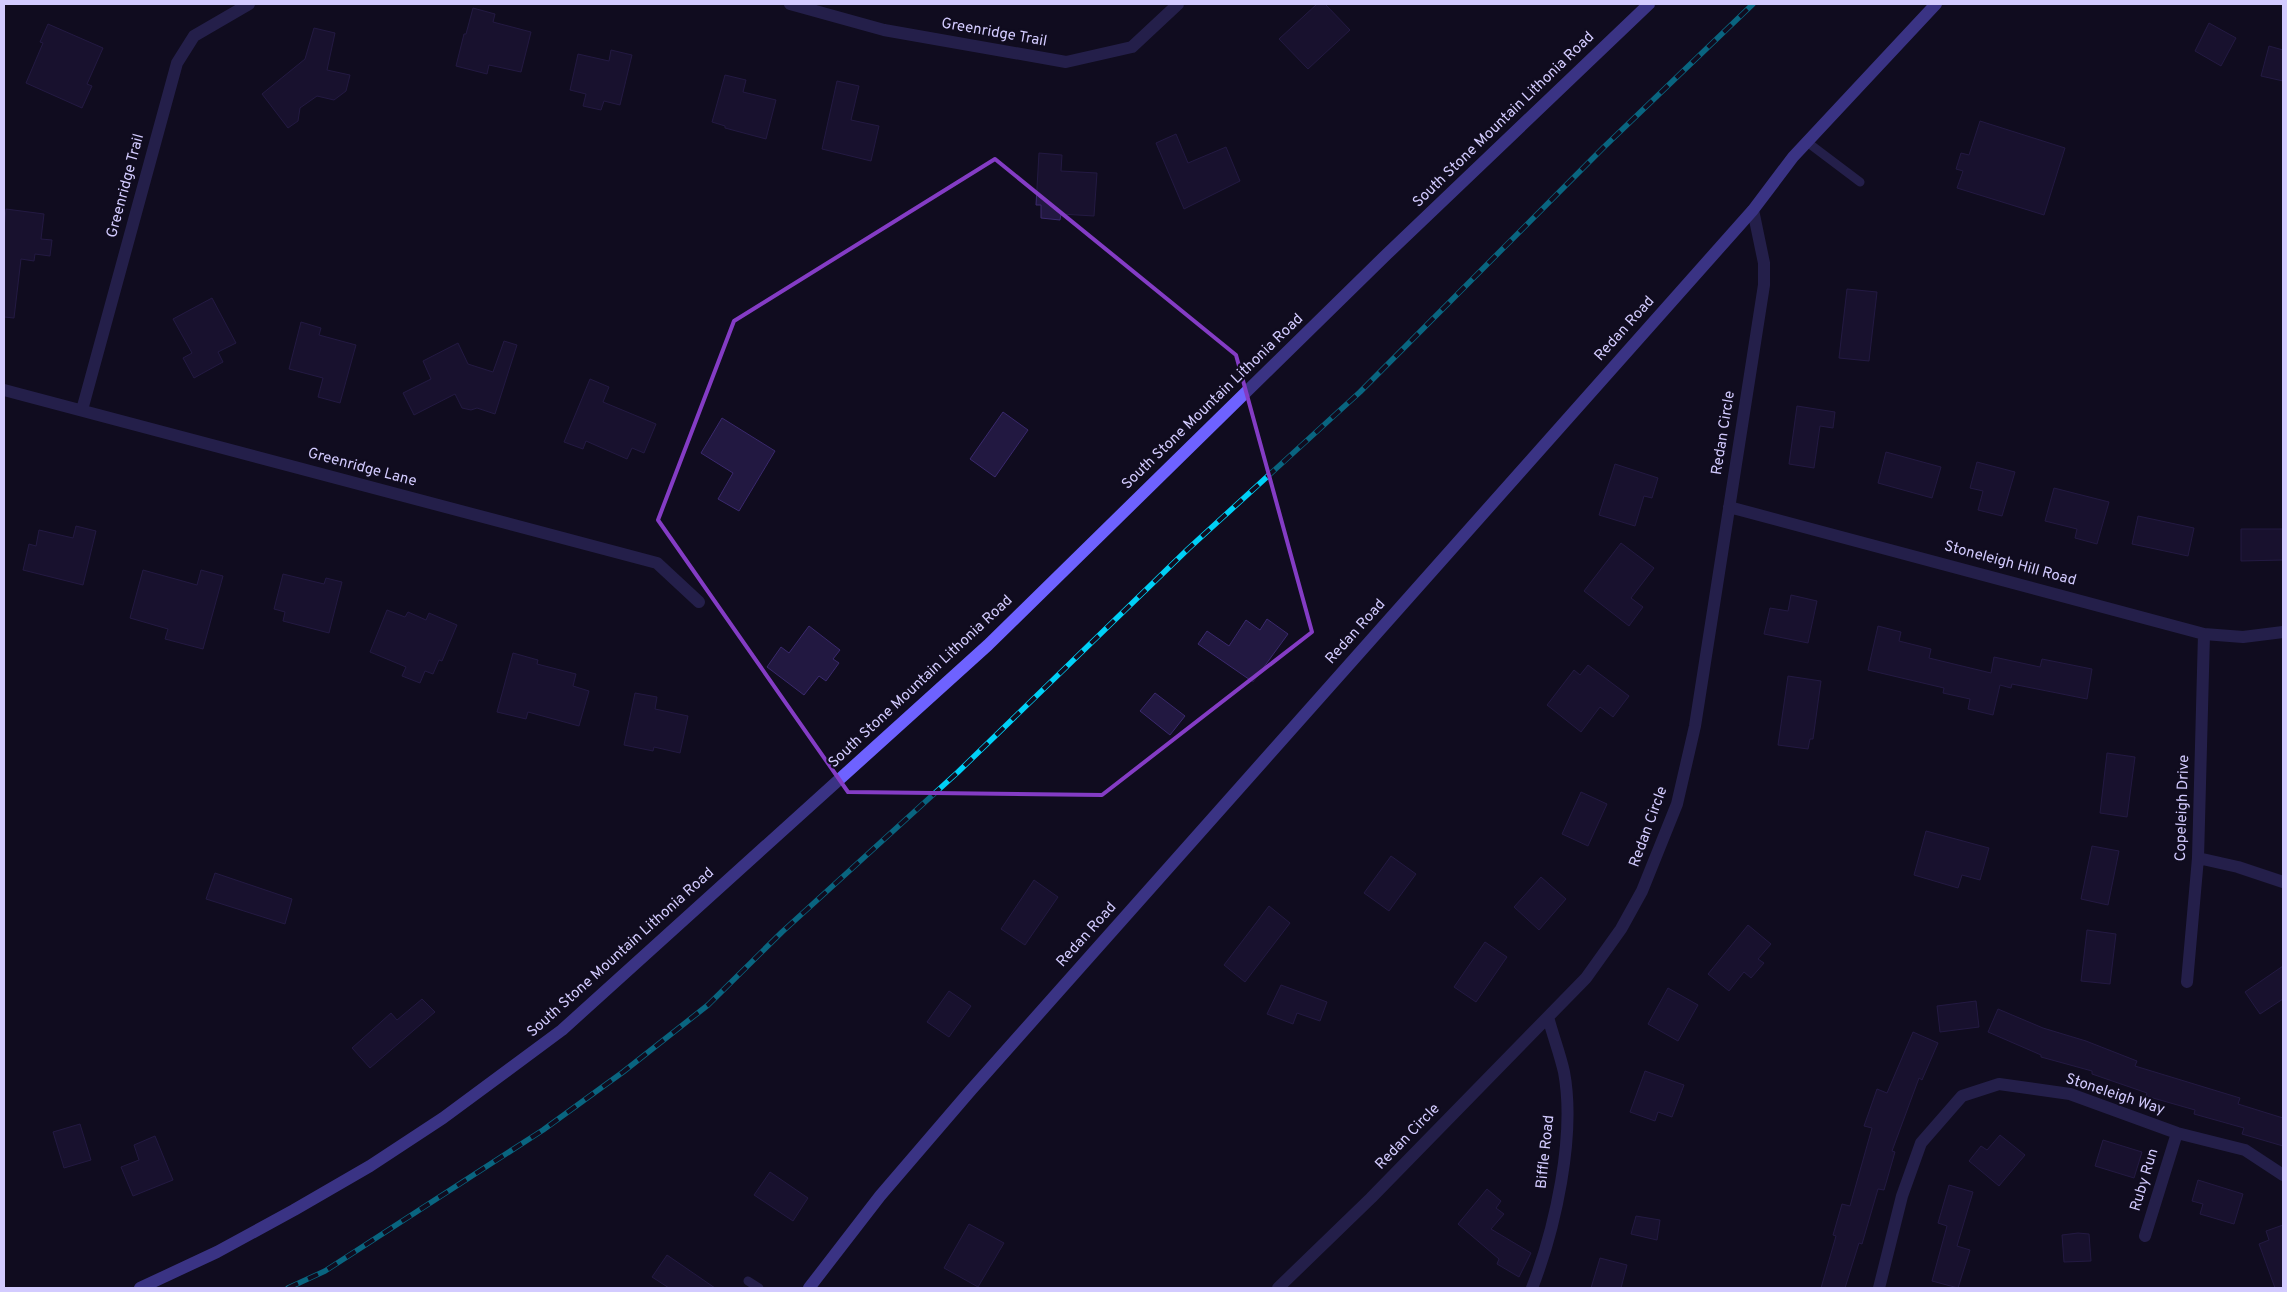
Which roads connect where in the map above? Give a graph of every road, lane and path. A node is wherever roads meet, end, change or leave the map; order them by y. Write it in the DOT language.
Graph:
graph roads {
  1 [pos="249,4"];
  2 [pos="790,4"];
  3 [pos="1178,4"];
  4 [pos="1650,4"];
  5 [pos="1936,4"];
  6 [pos="1807,142"];
  7 [pos="1860,182"];
  8 [pos="1753,210"];
  9 [pos="4,390"];
  10 [pos="82,410"];
  11 [pos="1729,507"];
  12 [pos="699,602"];
  13 [pos="2283,632"];
  14 [pos="2204,634"];
  15 [pos="2198,858"];
  16 [pos="2283,882"];
  17 [pos="2188,982"];
  18 [pos="1548,1017"];
  19 [pos="2177,1133"];
  20 [pos="2283,1175"];
  21 [pos="2145,1236"];
  22 [pos="748,1281"];
  23 [pos="140,1288"];
  24 [pos="759,1288"];
  25 [pos="809,1288"];
  26 [pos="1278,1288"];
  27 [pos="1532,1288"];
  28 [pos="1879,1288"];
  1 -- 10 [label="street, Greenridge Trail"];
  2 -- 3 [label="street, Greenridge Trail"];
  4 -- 23 [label="main road, South Stone Mountain Lithonia Road"];
  5 -- 6 [label="main road, Redan Road"];
  6 -- 7 [label="lane"];
  6 -- 8 [label="main road, Redan Road"];
  8 -- 11 [label="street, Redan Circle"];
  8 -- 25 [label="main road, Redan Road"];
  9 -- 10 [label="street, Greenridge Lane"];
  10 -- 12 [label="street, Greenridge Lane"];
  11 -- 14 [label="street, Stoneleigh Hill Road"];
  11 -- 18 [label="street, Redan Circle"];
  13 -- 14 [label="street, Stoneleigh Hill Road"];
  14 -- 15 [label="street, Copeleigh Drive"];
  15 -- 16 [label="street"];
  15 -- 17 [label="street, Copeleigh Drive"];
  18 -- 26 [label="street, Redan Circle"];
  18 -- 27 [label="street, Biffle Road"];
  19 -- 20 [label="street, Stoneleigh Way"];
  19 -- 21 [label="street, Ruby Run"];
  19 -- 28 [label="street, Stoneleigh Way"];
  22 -- 24 [label="lane"];
}
